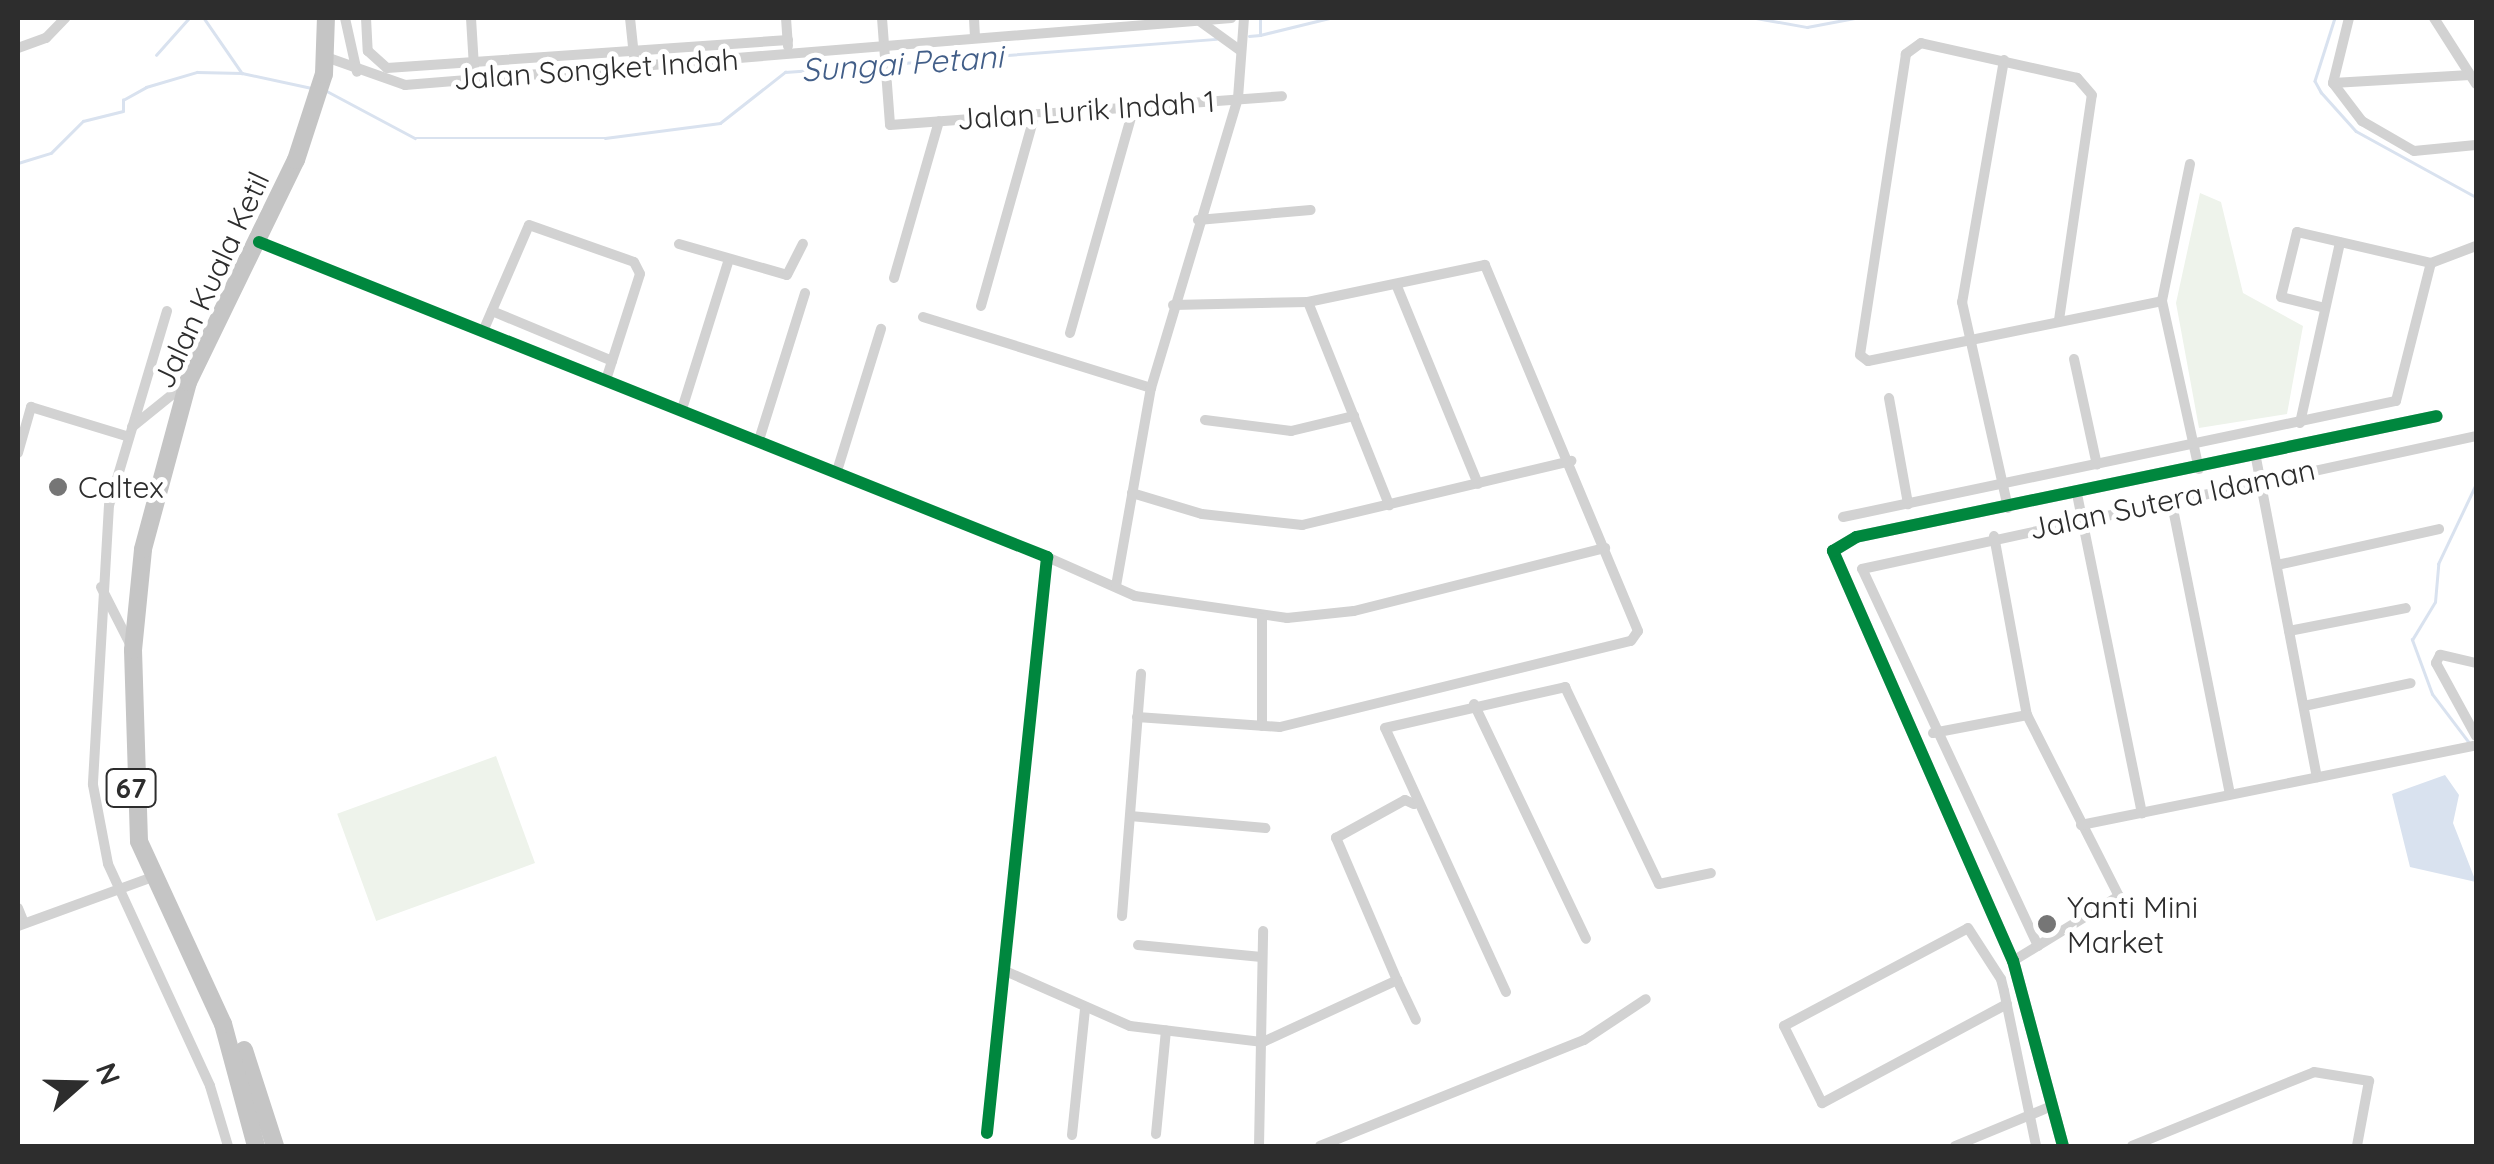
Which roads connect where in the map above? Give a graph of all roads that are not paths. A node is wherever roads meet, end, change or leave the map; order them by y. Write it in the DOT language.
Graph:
graph roads {
  1 [pos="65,18"];
  2 [pos="326,18"];
  3 [pos="345,18"];
  4 [pos="366,18"];
  5 [pos="471,18"];
  6 [pos="630,18"];
  7 [pos="786,18"];
  8 [pos="882,18"];
  9 [pos="974,18"];
  10 [pos="1231,18"];
  11 [pos="1244,18"];
  12 [pos="2349,18"];
  13 [pos="2434,18"];
  14 [pos="1197,20"];
  15 [pos="975,38"];
  16 [pos="788,40"];
  17 [pos="18,48"];
  18 [pos="633,51"];
  19 [pos="885,51"];
  20 [pos="1242,51"];
  21 [pos="789,54"];
  22 [pos="2004,60"];
  23 [pos="474,62"];
  24 [pos="325,66"];
  25 [pos="634,66"];
  26 [pos="357,72"];
  27 [pos="475,78"];
  28 [pos="2473,79"];
  29 [pos="2332,83"];
  30 [pos="1282,96"];
  31 [pos="1238,98"];
  32 [pos="1134,107"];
  33 [pos="1035,114"];
  34 [pos="938,121"];
  35 [pos="2476,144"];
  36 [pos="2190,164"];
  37 [pos="1311,210"];
  38 [pos="1198,220"];
  39 [pos="258,242"];
  40 [pos="2340,242"];
  41 [pos="679,244"];
  42 [pos="804,244"];
  43 [pos="2476,246"];
  44 [pos="729,259"];
  45 [pos="2431,263"];
  46 [pos="894,278"];
  47 [pos="1396,284"];
  48 [pos="805,293"];
  49 [pos="2162,301"];
  50 [pos="1308,302"];
  51 [pos="1174,305"];
  52 [pos="981,306"];
  53 [pos="2325,308"];
  54 [pos="168,311"];
  55 [pos="492,311"];
  56 [pos="922,317"];
  57 [pos="2060,320"];
  58 [pos="484,329"];
  59 [pos="881,329"];
  60 [pos="1070,333"];
  61 [pos="1969,340"];
  62 [pos="2074,358"];
  63 [pos="612,361"];
  64 [pos="607,378"];
  65 [pos="188,382"];
  66 [pos="1151,388"];
  67 [pos="1889,398"];
  68 [pos="682,409"];
  69 [pos="1354,416"];
  70 [pos="2436,416"];
  71 [pos="1205,420"];
  72 [pos="2300,423"];
  73 [pos="130,432"];
  74 [pos="2476,436"];
  75 [pos="760,440"];
  76 [pos="2193,445"];
  77 [pos="18,453"];
  78 [pos="2256,458"];
  79 [pos="1571,461"];
  80 [pos="2097,466"];
  81 [pos="2199,469"];
  82 [pos="837,471"];
  83 [pos="2260,480"];
  84 [pos="1478,484"];
  85 [pos="2003,484"];
  86 [pos="1132,493"];
  87 [pos="2078,494"];
  88 [pos="2171,500"];
  89 [pos="1908,504"];
  90 [pos="1389,505"];
  91 [pos="2008,508"];
  92 [pos="1842,517"];
  93 [pos="2082,518"];
  94 [pos="2438,530"];
  95 [pos="1994,536"];
  96 [pos="1605,548"];
  97 [pos="1047,557"];
  98 [pos="2276,565"];
  99 [pos="1116,586"];
  100 [pos="101,587"];
  101 [pos="2406,608"];
  102 [pos="1262,618"];
  103 [pos="2289,631"];
  104 [pos="133,650"];
  105 [pos="2476,663"];
  106 [pos="1141,674"];
  107 [pos="2411,683"];
  108 [pos="1474,704"];
  109 [pos="2304,706"];
  110 [pos="2027,715"];
  111 [pos="1138,717"];
  112 [pos="1262,726"];
  113 [pos="1933,733"];
  114 [pos="2473,743"];
  115 [pos="2317,776"];
  116 [pos="2230,794"];
  117 [pos="1415,804"];
  118 [pos="2142,813"];
  119 [pos="1130,816"];
  120 [pos="2082,825"];
  121 [pos="1265,828"];
  122 [pos="1712,872"];
  123 [pos="150,878"];
  124 [pos="118,890"];
  125 [pos="18,908"];
  126 [pos="1122,916"];
  127 [pos="171,919"];
  128 [pos="21,924"];
  129 [pos="1263,931"];
  130 [pos="1586,939"];
  131 [pos="1138,945"];
  132 [pos="2038,946"];
  133 [pos="1261,957"];
  134 [pos="2013,961"];
  135 [pos="1003,970"];
  136 [pos="1397,980"];
  137 [pos="1506,992"];
  138 [pos="1646,999"];
  139 [pos="2007,1004"];
  140 [pos="1084,1010"];
  141 [pos="1416,1020"];
  142 [pos="1166,1030"];
  143 [pos="1262,1042"];
  144 [pos="2052,1106"];
  145 [pos="2030,1116"];
  146 [pos="987,1133"];
  147 [pos="1072,1134"];
  148 [pos="1156,1134"];
  149 [pos="228,1146"];
  150 [pos="256,1146"];
  151 [pos="275,1146"];
  152 [pos="1259,1146"];
  153 [pos="1320,1146"];
  154 [pos="1955,1146"];
  155 [pos="2036,1146"];
  156 [pos="2063,1146"];
  157 [pos="2132,1146"];
  158 [pos="2357,1146"];
  1 -- 17 [label="street"];
  2 -- 24 [label="main road, Jalan Kuala Ketil / 67"];
  3 -- 26 [label="street"];
  4 -- 23 [label="street"];
  5 -- 23 [label="street"];
  6 -- 18 [label="street"];
  7 -- 16 [label="street"];
  8 -- 19 [label="street"];
  9 -- 15 [label="street"];
  10 -- 14 [label="street, Jalan Songket Indah"];
  11 -- 20 [label="street"];
  12 -- 29 [label="street"];
  13 -- 28 [label="street"];
  14 -- 15 [label="street, Jalan Songket Indah"];
  14 -- 20 [label="street"];
  15 -- 19 [label="street, Jalan Songket Indah"];
  16 -- 18 [label="street"];
  16 -- 21 [label="street"];
  18 -- 23 [label="street"];
  18 -- 25 [label="street"];
  19 -- 21 [label="street, Jalan Songket Indah"];
  19 -- 34 [label="street, Jalan Lurik Indah 1"];
  20 -- 31 [label="street"];
  21 -- 25 [label="street, Jalan Songket Indah"];
  22 -- 57 [label="street"];
  22 -- 61 [label="street"];
  22 -- 61 [label="street"];
  23 -- 27 [label="street"];
  24 -- 26 [label="street, Jalan Songket Indah"];
  24 -- 39 [label="main road, Jalan Kuala Ketil / 67"];
  25 -- 27 [label="street, Jalan Songket Indah"];
  26 -- 27 [label="street, Jalan Songket Indah"];
  28 -- 29 [label="street"];
  29 -- 35 [label="street"];
  30 -- 31 [label="street, Jalan Lurik Indah 1"];
  31 -- 32 [label="street, Jalan Lurik Indah 1"];
  31 -- 38 [label="street"];
  32 -- 33 [label="street, Jalan Lurik Indah 1"];
  32 -- 60 [label="street"];
  33 -- 34 [label="street, Jalan Lurik Indah 1"];
  33 -- 52 [label="street"];
  34 -- 46 [label="street"];
  36 -- 49 [label="street"];
  37 -- 38 [label="street"];
  38 -- 51 [label="street"];
  39 -- 58 [label="street"];
  39 -- 65 [label="main road, Jalan Kuala Ketil / 67"];
  40 -- 45 [label="street"];
  40 -- 53 [label="street"];
  40 -- 53 [label="street"];
  41 -- 44 [label="street"];
  42 -- 44 [label="street"];
  43 -- 45 [label="street"];
  44 -- 68 [label="street"];
  45 -- 72 [label="street"];
  47 -- 50 [label="street"];
  47 -- 79 [label="street"];
  47 -- 84 [label="street"];
  48 -- 75 [label="street"];
  49 -- 57 [label="street"];
  49 -- 76 [label="street"];
  50 -- 51 [label="street"];
  50 -- 69 [label="street"];
  51 -- 66 [label="street"];
  53 -- 72 [label="street"];
  54 -- 73 [label="street"];
  55 -- 58 [label="street"];
  55 -- 63 [label="street"];
  55 -- 63 [label="street"];
  56 -- 66 [label="street"];
  57 -- 61 [label="street"];
  58 -- 64 [label="street"];
  59 -- 82 [label="street"];
  61 -- 85 [label="street"];
  62 -- 80 [label="street"];
  63 -- 64 [label="street"];
  64 -- 68 [label="street"];
  65 -- 73 [label="street"];
  65 -- 104 [label="main road, Jalan Kuala Ketil / 67"];
  66 -- 86 [label="street"];
  67 -- 89 [label="street"];
  68 -- 75 [label="street"];
  69 -- 71 [label="street"];
  69 -- 90 [label="street"];
  70 -- 78 [label="street"];
  72 -- 76 [label="street"];
  73 -- 77 [label="street"];
  73 -- 100 [label="street"];
  74 -- 83 [label="street, Jalan Sutera Idaman"];
  75 -- 82 [label="street"];
  76 -- 80 [label="street"];
  76 -- 81 [label="street"];
  78 -- 81 [label="street"];
  78 -- 83 [label="street"];
  79 -- 84 [label="street"];
  79 -- 96 [label="street"];
  80 -- 85 [label="street"];
  81 -- 87 [label="street"];
  82 -- 97 [label="street"];
  83 -- 88 [label="street, Jalan Sutera Idaman"];
  83 -- 98 [label="street"];
  84 -- 90 [label="street"];
  85 -- 89 [label="street"];
  85 -- 91 [label="street"];
  86 -- 90 [label="street"];
  86 -- 99 [label="street"];
  87 -- 91 [label="street"];
  87 -- 93 [label="street"];
  88 -- 93 [label="street, Jalan Sutera Idaman"];
  88 -- 116 [label="street"];
  89 -- 92 [label="street"];
  91 -- 134 [label="street"];
  93 -- 95 [label="street, Jalan Sutera Idaman"];
  93 -- 118 [label="street"];
  94 -- 98 [label="street"];
  95 -- 110 [label="street"];
  95 -- 113 [label="street, Jalan Sutera Idaman"];
  96 -- 102 [label="street"];
  96 -- 112 [label="street"];
  97 -- 99 [label="street"];
  97 -- 135 [label="street"];
  98 -- 103 [label="street"];
  99 -- 102 [label="street"];
  100 -- 104 [label="street"];
  100 -- 124 [label="street"];
  101 -- 103 [label="street"];
  102 -- 112 [label="street"];
  103 -- 109 [label="street"];
  104 -- 123 [label="main road, Jalan Kuala Ketil / 67"];
  105 -- 114 [label="street"];
  106 -- 111 [label="street"];
  107 -- 109 [label="street"];
  108 -- 117 [label="street"];
  108 -- 122 [label="street"];
  108 -- 130 [label="street"];
  109 -- 115 [label="street"];
  110 -- 113 [label="street"];
  110 -- 120 [label="street"];
  111 -- 112 [label="street"];
  111 -- 119 [label="street"];
  113 -- 132 [label="street"];
  114 -- 115 [label="street"];
  115 -- 116 [label="street"];
  116 -- 118 [label="street"];
  117 -- 136 [label="street"];
  117 -- 137 [label="street"];
  118 -- 120 [label="street"];
  119 -- 121 [label="street"];
  119 -- 126 [label="street"];
  120 -- 132 [label="street"];
  123 -- 124 [label="street"];
  123 -- 127 [label="main road, Jalan Kuala Ketil / 67"];
  124 -- 128 [label="street"];
  124 -- 149 [label="street"];
  125 -- 128 [label="street"];
  127 -- 150 [label="main road, Jalan Kuala Ketil / 67"];
  127 -- 151 [label="main road, Jalan Kuala Ketil / 67"];
  129 -- 133 [label="street"];
  131 -- 133 [label="street"];
  132 -- 134 [label="street"];
  133 -- 143 [label="street"];
  134 -- 144 [label="street"];
  135 -- 140 [label="street"];
  135 -- 146 [label="street"];
  136 -- 141 [label="street"];
  136 -- 143 [label="street"];
  138 -- 153 [label="street"];
  139 -- 139 [label="street"];
  139 -- 145 [label="street"];
  140 -- 142 [label="street"];
  140 -- 147 [label="street"];
  142 -- 143 [label="street"];
  142 -- 148 [label="street"];
  143 -- 152 [label="street"];
  144 -- 145 [label="street"];
  144 -- 156 [label="street"];
  145 -- 154 [label="street"];
  145 -- 155 [label="street"];
  157 -- 158 [label="street"];
}
